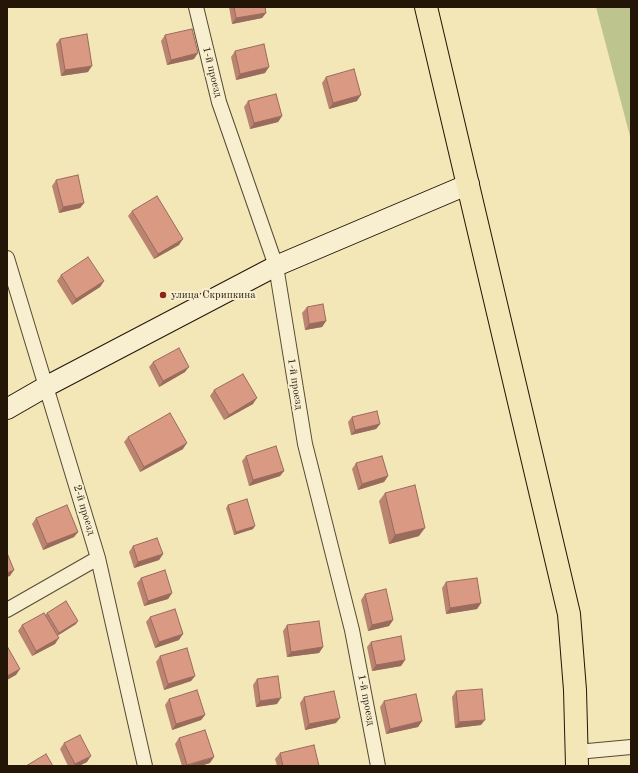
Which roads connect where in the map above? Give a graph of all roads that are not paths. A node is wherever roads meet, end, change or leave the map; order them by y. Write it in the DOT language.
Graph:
graph roads {
  1 [pos="196,7"];
  2 [pos="426,7"];
  3 [pos="469,184"];
  4 [pos="7,258"];
  5 [pos="276,266"];
  6 [pos="47,386"];
  7 [pos="7,409"];
  8 [pos="98,558"];
  9 [pos="7,610"];
  10 [pos="631,747"];
  11 [pos="577,759"];
  12 [pos="145,766"];
  13 [pos="378,766"];
  1 -- 5 [label="street, 1-й проезд"];
  2 -- 3 [label="main road"];
  3 -- 5 [label="street"];
  3 -- 11 [label="main road"];
  4 -- 6 [label="street, 2-й проезд"];
  5 -- 6 [label="street"];
  5 -- 13 [label="street, 1-й проезд"];
  6 -- 7 [label="street"];
  6 -- 8 [label="street, 2-й проезд"];
  8 -- 9 [label="street"];
  8 -- 12 [label="street, 2-й проезд"];
  10 -- 11 [label="street"];
}
